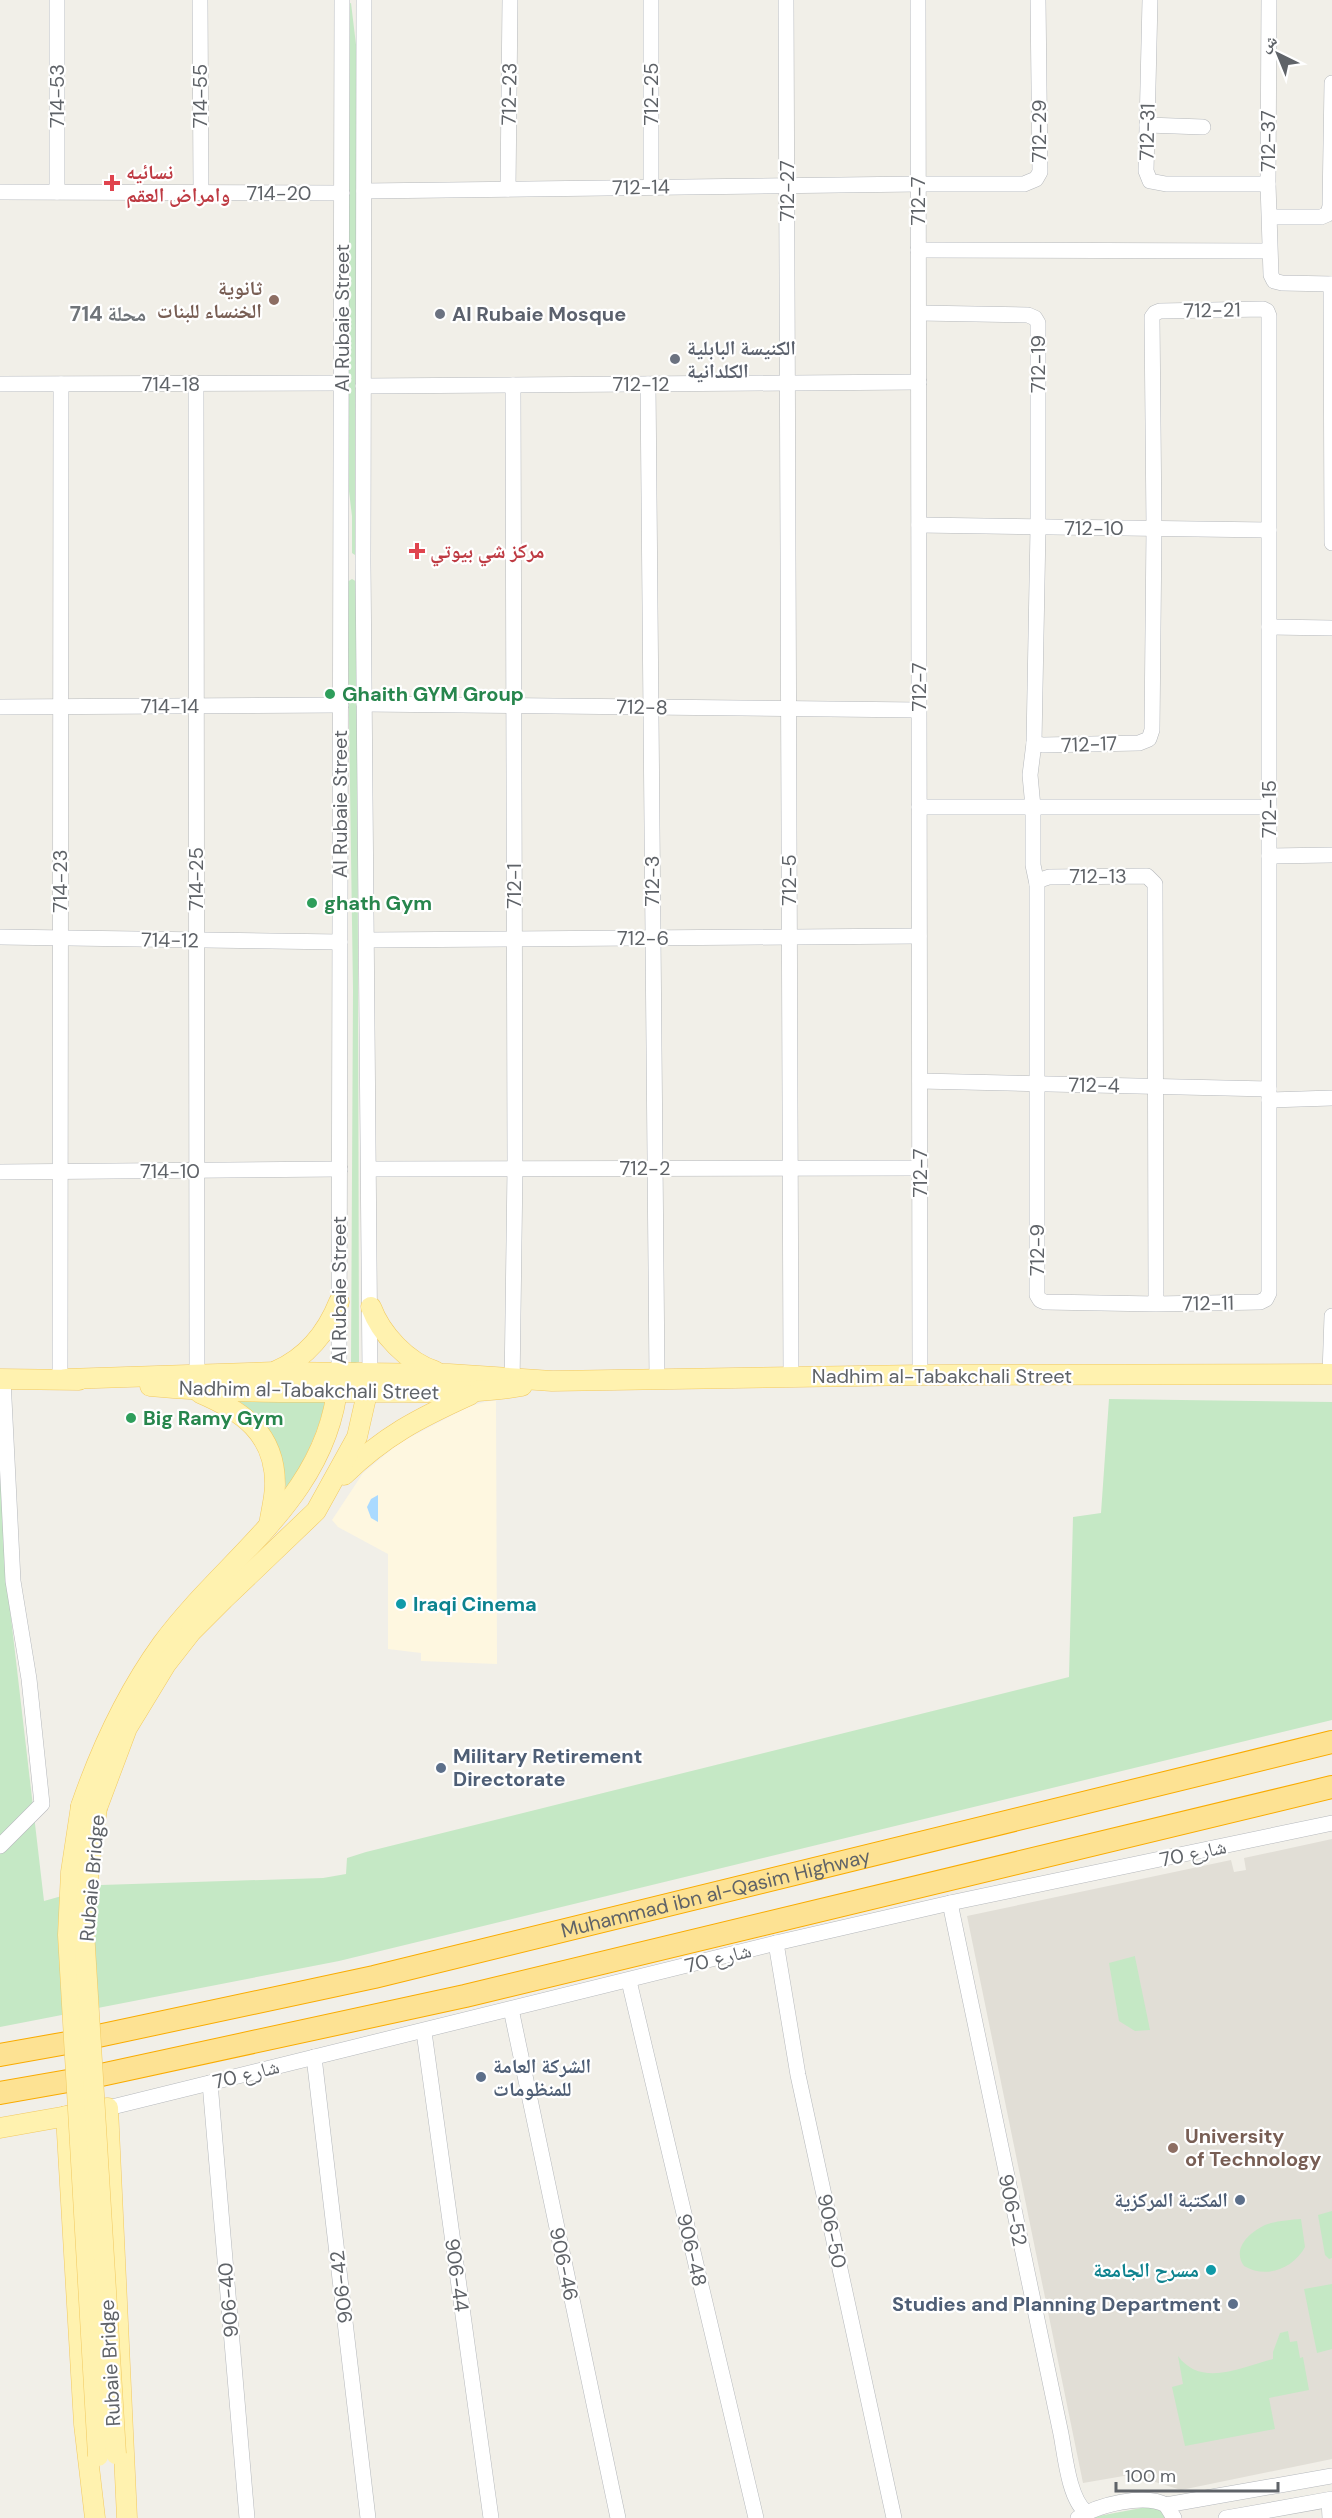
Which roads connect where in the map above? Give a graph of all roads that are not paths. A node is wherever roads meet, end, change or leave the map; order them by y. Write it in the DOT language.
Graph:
graph roads {
  1 [pos="57,0"];
  2 [pos="200,0"];
  3 [pos="342,0"];
  4 [pos="364,0"];
  5 [pos="510,0"];
  6 [pos="651,0"];
  7 [pos="786,0"];
  8 [pos="918,0"];
  9 [pos="1038,0"];
  10 [pos="1150,0"];
  11 [pos="1269,0"];
  12 [pos="1332,83"];
  13 [pos="1147,125"];
  14 [pos="1203,127"];
  15 [pos="918,184"];
  16 [pos="1268,184"];
  17 [pos="787,185"];
  18 [pos="651,187"];
  19 [pos="508,189"];
  20 [pos="364,191"];
  21 [pos="0,192"];
  22 [pos="57,192"];
  23 [pos="201,193"];
  24 [pos="342,193"];
  25 [pos="1269,217"];
  26 [pos="918,250"];
  27 [pos="1269,250"];
  28 [pos="1331,284"];
  29 [pos="919,313"];
  30 [pos="919,382"];
  31 [pos="342,383"];
  32 [pos="788,383"];
  33 [pos="0,384"];
  34 [pos="61,384"];
  35 [pos="196,384"];
  36 [pos="648,384"];
  37 [pos="513,385"];
  38 [pos="363,386"];
  39 [pos="919,525"];
  40 [pos="1038,528"];
  41 [pos="1154,528"];
  42 [pos="1269,530"];
  43 [pos="1332,543"];
  44 [pos="341,563"];
  45 [pos="363,564"];
  46 [pos="1269,627"];
  47 [pos="1332,628"];
  48 [pos="364,704"];
  49 [pos="196,705"];
  50 [pos="341,705"];
  51 [pos="513,705"];
  52 [pos="0,706"];
  53 [pos="60,706"];
  54 [pos="651,707"];
  55 [pos="789,708"];
  56 [pos="919,710"];
  57 [pos="1034,743"];
  58 [pos="919,807"];
  59 [pos="1033,807"];
  60 [pos="1269,807"];
  61 [pos="1332,855"];
  62 [pos="1269,856"];
  63 [pos="1037,884"];
  64 [pos="920,936"];
  65 [pos="0,937"];
  66 [pos="789,937"];
  67 [pos="60,938"];
  68 [pos="653,938"];
  69 [pos="367,939"];
  70 [pos="514,939"];
  71 [pos="196,940"];
  72 [pos="340,942"];
  73 [pos="920,1081"];
  74 [pos="1038,1084"];
  75 [pos="1157,1086"];
  76 [pos="1269,1094"];
  77 [pos="1332,1098"];
  78 [pos="370,1168"];
  79 [pos="515,1168"];
  80 [pos="655,1168"];
  81 [pos="790,1168"];
  82 [pos="920,1168"];
  83 [pos="340,1169"];
  84 [pos="196,1170"];
  85 [pos="60,1171"];
  86 [pos="0,1172"];
  87 [pos="339,1302"];
  88 [pos="1156,1304"];
  89 [pos="371,1307"];
  90 [pos="1332,1316"];
  91 [pos="275,1372"];
  92 [pos="339,1372"];
  93 [pos="449,1374"];
  94 [pos="1331,1374"];
  95 [pos="920,1375"];
  96 [pos="657,1378"];
  97 [pos="791,1378"];
  98 [pos="1,1379"];
  99 [pos="63,1379"];
  100 [pos="194,1382"];
  101 [pos="370,1383"];
  102 [pos="512,1383"];
  103 [pos="337,1392"];
  104 [pos="477,1392"];
  105 [pos="316,1510"];
  106 [pos="269,1525"];
  107 [pos="1332,1742"];
  108 [pos="1332,1786"];
  109 [pos="89,1807"];
  110 [pos="1332,1823"];
  111 [pos="0,1846"];
  112 [pos="950,1903"];
  113 [pos="776,1943"];
  114 [pos="628,1981"];
  115 [pos="511,2009"];
  116 [pos="424,2032"];
  117 [pos="98,2036"];
  118 [pos="67,2043"];
  119 [pos="0,2055"];
  120 [pos="314,2057"];
  121 [pos="101,2075"];
  122 [pos="68,2081"];
  123 [pos="210,2083"];
  124 [pos="0,2092"];
  125 [pos="104,2108"];
  126 [pos="0,2128"];
  127 [pos="107,2455"];
  128 [pos="1332,2476"];
  129 [pos="1330,2499"];
  130 [pos="1170,2512"];
  131 [pos="1082,2515"];
  132 [pos="95,2518"];
  133 [pos="99,2518"];
  134 [pos="121,2518"];
  135 [pos="128,2518"];
  136 [pos="247,2518"];
  137 [pos="368,2518"];
  138 [pos="491,2518"];
  139 [pos="618,2518"];
  140 [pos="756,2518"];
  141 [pos="894,2518"];
  142 [pos="1226,2518"];
  143 [pos="1330,2518"];
  1 -- 22 [label="street, 714-53"];
  2 -- 23 [label="street, 714-55"];
  3 -- 24 [label="street, Al Rubaie Street"];
  4 -- 20 [label="street, Al Rubaie Street"];
  5 -- 19 [label="street, 712-23"];
  6 -- 18 [label="street, 712-25"];
  7 -- 17 [label="street, 712-27"];
  8 -- 15 [label="street, 712-7"];
  9 -- 15 [label="street, 712-29"];
  10 -- 13 [label="street, 712-31"];
  11 -- 16 [label="street, 712-37"];
  12 -- 25 [label="street"];
  13 -- 14 [label="street"];
  13 -- 16 [label="street, 712-31"];
  15 -- 17 [label="street, 712-14"];
  15 -- 26 [label="street, 712-7"];
  16 -- 25 [label="street, 712-37"];
  17 -- 18 [label="street, 712-14"];
  17 -- 32 [label="street, 712-27"];
  18 -- 19 [label="street, 712-14"];
  19 -- 20 [label="street, 712-14"];
  20 -- 38 [label="street, Al Rubaie Street"];
  21 -- 22 [label="street, 714-20"];
  22 -- 23 [label="street, 714-20"];
  23 -- 24 [label="street, 714-20"];
  24 -- 31 [label="street, Al Rubaie Street"];
  25 -- 27 [label="street, 712-37"];
  26 -- 27 [label="street"];
  26 -- 29 [label="street, 712-7"];
  27 -- 28 [label="street, 712-37"];
  28 -- 43 [label="street"];
  29 -- 30 [label="street, 712-7"];
  29 -- 40 [label="street, 712-19"];
  30 -- 32 [label="street, 712-12"];
  30 -- 39 [label="street, 712-7"];
  31 -- 35 [label="street, 714-18"];
  31 -- 44 [label="street, Al Rubaie Street"];
  32 -- 36 [label="street, 712-12"];
  32 -- 55 [label="street, 712-5"];
  33 -- 34 [label="street, 714-18"];
  34 -- 35 [label="street, 714-18"];
  34 -- 53 [label="street, 714-23"];
  35 -- 49 [label="street, 714-25"];
  36 -- 37 [label="street, 712-12"];
  36 -- 54 [label="street, 712-3"];
  37 -- 38 [label="street, 712-12"];
  37 -- 51 [label="street, 712-1"];
  38 -- 45 [label="street, Al Rubaie Street"];
  39 -- 40 [label="street, 712-10"];
  39 -- 56 [label="street, 712-7"];
  40 -- 41 [label="street, 712-10"];
  40 -- 57 [label="street, 712-17"];
  41 -- 42 [label="street, 712-10"];
  41 -- 42 [label="street, 712-21"];
  41 -- 57 [label="street, 712-17"];
  42 -- 46 [label="street, 712-15"];
  44 -- 45 [label="street"];
  44 -- 50 [label="street, Al Rubaie Street"];
  45 -- 48 [label="street, Al Rubaie Street"];
  46 -- 47 [label="street"];
  46 -- 60 [label="street, 712-15"];
  48 -- 51 [label="street, 712-8"];
  48 -- 69 [label="street, Al Rubaie Street"];
  49 -- 50 [label="street, 714-14"];
  49 -- 53 [label="street, 714-14"];
  49 -- 71 [label="street, 714-25"];
  50 -- 72 [label="street, Al Rubaie Street"];
  51 -- 54 [label="street, 712-8"];
  51 -- 70 [label="street, 712-1"];
  52 -- 53 [label="street, 714-14"];
  53 -- 67 [label="street, 714-23"];
  54 -- 55 [label="street, 712-8"];
  54 -- 68 [label="street, 712-3"];
  55 -- 56 [label="street, 712-8"];
  55 -- 66 [label="street, 712-5"];
  56 -- 58 [label="street, 712-7"];
  57 -- 59 [label="street"];
  58 -- 59 [label="street"];
  58 -- 64 [label="street, 712-7"];
  59 -- 60 [label="street"];
  59 -- 63 [label="street"];
  60 -- 62 [label="street, 712-15"];
  61 -- 62 [label="street"];
  62 -- 76 [label="street, 712-15"];
  63 -- 74 [label="street"];
  63 -- 75 [label="street, 712-13"];
  64 -- 66 [label="street, 712-6"];
  64 -- 73 [label="street, 712-7"];
  65 -- 67 [label="street, 714-12"];
  66 -- 68 [label="street, 712-6"];
  66 -- 81 [label="street, 712-5"];
  67 -- 71 [label="street, 714-12"];
  67 -- 85 [label="street, 714-23"];
  68 -- 70 [label="street, 712-6"];
  68 -- 80 [label="street, 712-3"];
  69 -- 70 [label="street, 712-6"];
  69 -- 78 [label="street, Al Rubaie Street"];
  70 -- 79 [label="street, 712-1"];
  71 -- 72 [label="street, 714-12"];
  71 -- 84 [label="street, 714-25"];
  72 -- 83 [label="street, Al Rubaie Street"];
  73 -- 74 [label="street, 712-4"];
  73 -- 82 [label="street, 712-7"];
  74 -- 75 [label="street, 712-4"];
  74 -- 88 [label="street, 712-9"];
  75 -- 76 [label="street, 712-4"];
  75 -- 88 [label="street, 712-11"];
  76 -- 77 [label="street, 712-4"];
  76 -- 88 [label="street, 712-11"];
  78 -- 79 [label="street, 712-2"];
  78 -- 89 [label="street, Al Rubaie Street"];
  79 -- 80 [label="street, 712-2"];
  79 -- 102 [label="street, 712-1"];
  80 -- 81 [label="street, 712-2"];
  80 -- 96 [label="street, 712-3"];
  81 -- 82 [label="street, 712-2"];
  81 -- 97 [label="street, 712-5"];
  82 -- 95 [label="street, 712-7"];
  83 -- 84 [label="street, 714-10"];
  83 -- 87 [label="street, Al Rubaie Street"];
  84 -- 85 [label="street, 714-10"];
  84 -- 100 [label="street, 714-25"];
  85 -- 86 [label="street, 714-10"];
  85 -- 99 [label="street, 714-23"];
  87 -- 91 [label="main road"];
  87 -- 92 [label="street, Al Rubaie Street"];
  89 -- 93 [label="main road"];
  89 -- 101 [label="street, Al Rubaie Street"];
  90 -- 94 [label="street"];
  91 -- 92 [label="main road, Nadhim al-Tabakchali Street"];
  91 -- 100 [label="main road, Nadhim al-Tabakchali Street"];
  92 -- 101 [label="main road, Nadhim al-Tabakchali Street"];
  92 -- 103 [label="main road, Al Rubaie Street"];
  93 -- 101 [label="main road, Nadhim al-Tabakchali Street"];
  93 -- 102 [label="main road, Nadhim al-Tabakchali Street"];
  94 -- 95 [label="main road, Nadhim al-Tabakchali Street"];
  95 -- 97 [label="main road, Nadhim al-Tabakchali Street"];
  96 -- 97 [label="main road, Nadhim al-Tabakchali Street"];
  96 -- 102 [label="main road, Nadhim al-Tabakchali Street"];
  98 -- 99 [label="main road, Nadhim al-Tabakchali Street"];
  98 -- 111 [label="street"];
  99 -- 100 [label="main road, Nadhim al-Tabakchali Street"];
  100 -- 103 [label="main road, Nadhim al-Tabakchali Street"];
  100 -- 106 [label="main road"];
  101 -- 103 [label="main road, Nadhim al-Tabakchali Street"];
  101 -- 104 [label="main road, Nadhim al-Tabakchali Street"];
  101 -- 105 [label="main road, Rubaie Bridge"];
  102 -- 104 [label="main road, Nadhim al-Tabakchali Street"];
  103 -- 106 [label="main road, Rubaie Bridge"];
  104 -- 105 [label="main road"];
  105 -- 109 [label="main road, Rubaie Bridge"];
  106 -- 109 [label="main road, Rubaie Bridge"];
  107 -- 117 [label="highway, Muhammad ibn al-Qasim Highway"];
  108 -- 121 [label="highway, Muhammad ibn al-Qasim Highway"];
  109 -- 127 [label="main road, Rubaie Bridge, bridge"];
  110 -- 112 [label="street, شارع 70"];
  112 -- 113 [label="street, شارع 70"];
  112 -- 131 [label="street, 906-52"];
  113 -- 114 [label="street, شارع 70"];
  113 -- 141 [label="street, 906-50"];
  114 -- 115 [label="street, شارع 70"];
  114 -- 140 [label="street, 906-48"];
  115 -- 116 [label="street, شارع 70"];
  115 -- 139 [label="street, 906-46"];
  116 -- 120 [label="street, شارع 70"];
  116 -- 138 [label="street, 906-44"];
  118 -- 119 [label="highway"];
  120 -- 123 [label="street, شارع 70"];
  120 -- 137 [label="street, 906-42"];
  122 -- 124 [label="highway"];
  123 -- 125 [label="street, شارع 70"];
  123 -- 136 [label="street, 906-40"];
  125 -- 135 [label="main road"];
  126 -- 132 [label="main road"];
  127 -- 133 [label="main road"];
  127 -- 134 [label="main road"];
  128 -- 130 [label="street"];
  129 -- 142 [label="street"];
  129 -- 143 [label="street"];
  130 -- 131 [label="street"];
}
